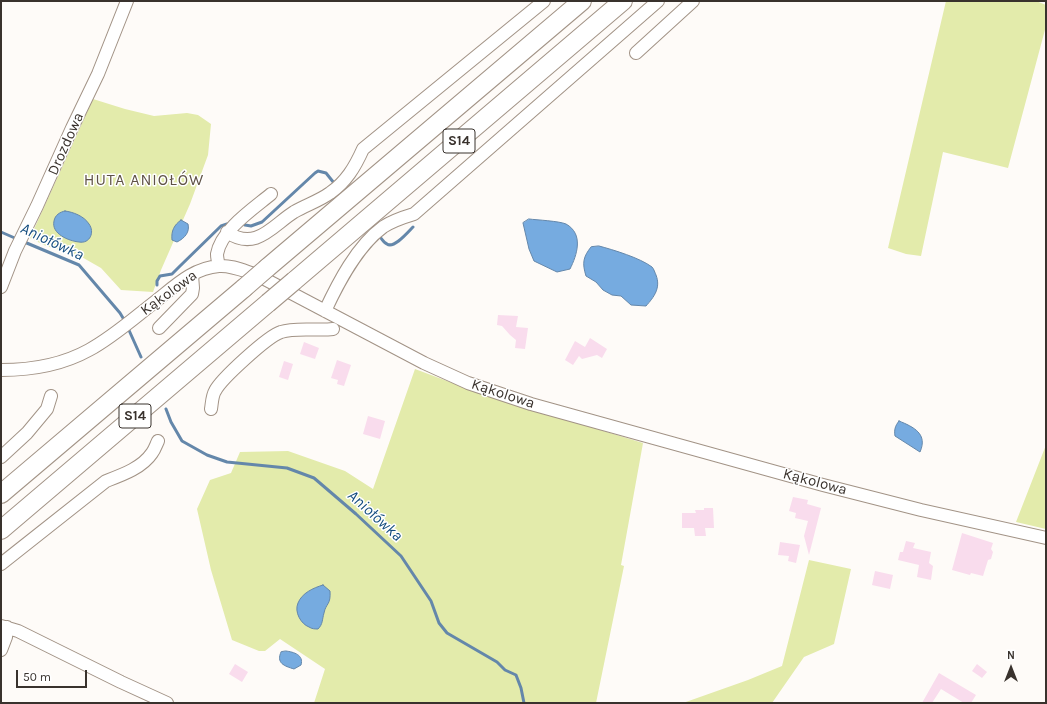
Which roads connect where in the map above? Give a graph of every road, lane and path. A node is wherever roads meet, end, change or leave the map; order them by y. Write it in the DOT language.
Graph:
graph roads {
  1 [pos="128,1"];
  2 [pos="544,1"];
  3 [pos="582,1"];
  4 [pos="624,1"];
  5 [pos="658,1"];
  6 [pos="693,1"];
  7 [pos="636,53"];
  8 [pos="271,194"];
  9 [pos="227,232"];
  10 [pos="219,266"];
  11 [pos="192,275"];
  12 [pos="1,287"];
  13 [pos="325,311"];
  14 [pos="159,328"];
  15 [pos="333,330"];
  16 [pos="1,370"];
  17 [pos="51,396"];
  18 [pos="211,409"];
  19 [pos="158,441"];
  20 [pos="1,457"];
  21 [pos="1,494"];
  22 [pos="1,530"];
  23 [pos="1046,538"];
  24 [pos="1,564"];
  25 [pos="4,626"];
  26 [pos="1,650"];
  27 [pos="167,703"];
  1 -- 12 [label="street, Drozdowa"];
  2 -- 9 [label="street"];
  3 -- 21 [label="highway, S14, bridge"];
  4 -- 22 [label="highway, S14, bridge"];
  5 -- 13 [label="street"];
  6 -- 7 [label="street"];
  8 -- 9 [label="street"];
  9 -- 10 [label="street"];
  10 -- 11 [label="street, Kąkolowa"];
  10 -- 13 [label="street, Kąkolowa"];
  11 -- 14 [label="street"];
  11 -- 16 [label="street, Kąkolowa"];
  13 -- 23 [label="street, Kąkolowa"];
  15 -- 18 [label="street"];
  17 -- 20 [label="street"];
  19 -- 24 [label="street"];
  25 -- 26 [label="street"];
  25 -- 27 [label="street"];
}
